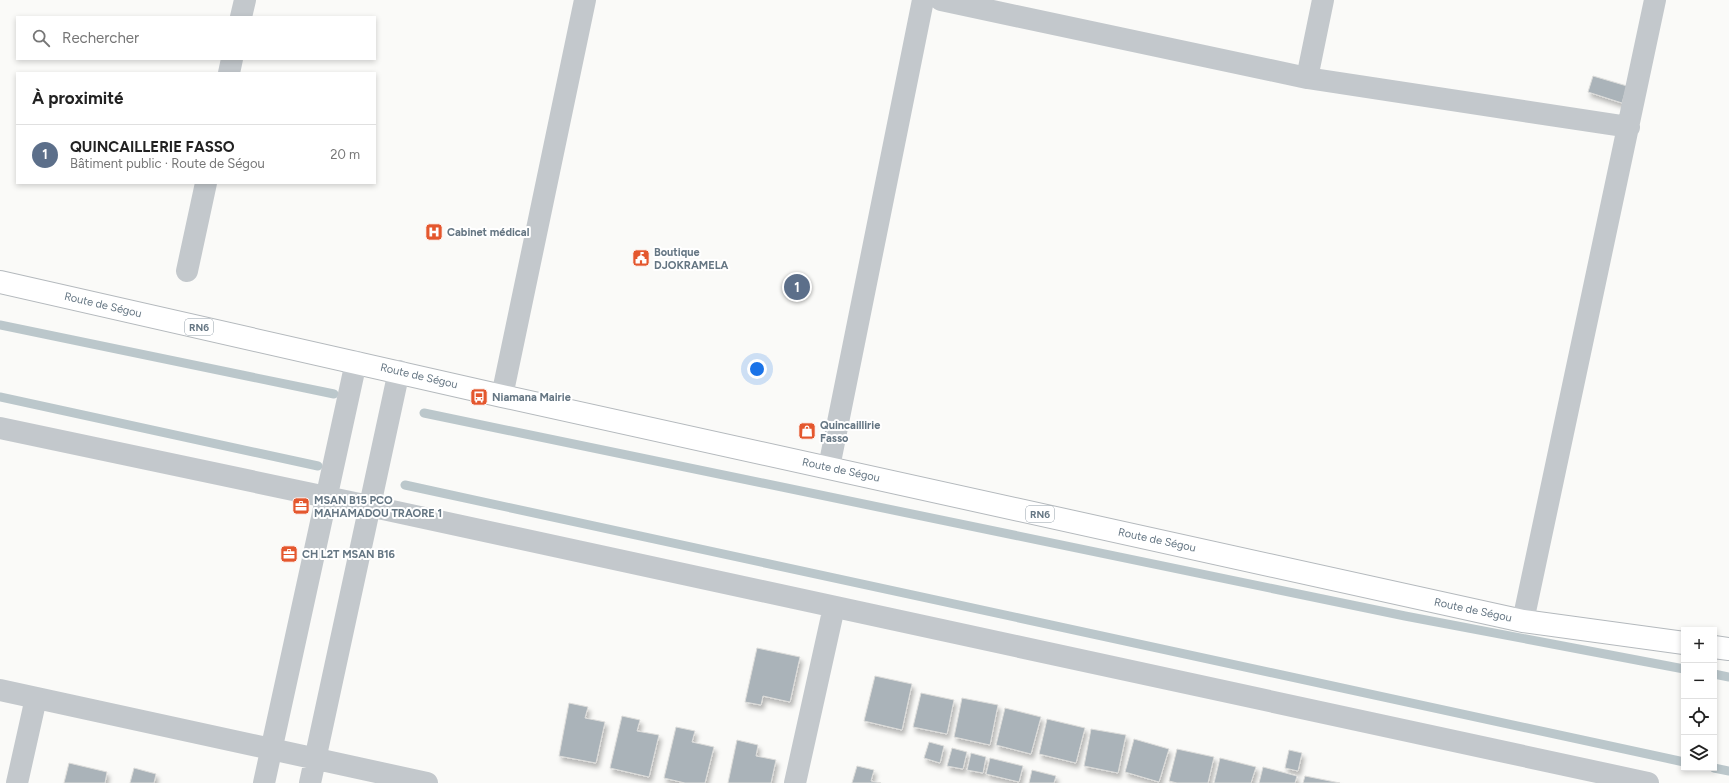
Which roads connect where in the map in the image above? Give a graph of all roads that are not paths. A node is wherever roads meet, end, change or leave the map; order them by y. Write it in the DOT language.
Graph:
graph roads {
  1 [pos="245,0"];
  2 [pos="585,0"];
  3 [pos="923,0"];
  4 [pos="941,0"];
  5 [pos="1323,0"];
  6 [pos="1655,0"];
  7 [pos="241,16"];
  8 [pos="232,60"];
  9 [pos="229,72"];
  10 [pos="1307,78"];
  11 [pos="1629,127"];
  12 [pos="206,184"];
  13 [pos="187,271"];
  14 [pos="0,282"];
  15 [pos="356,362"];
  16 [pos="399,371"];
  17 [pos="502,396"];
  18 [pos="0,428"];
  19 [pos="829,467"];
  20 [pos="327,497"];
  21 [pos="370,506"];
  22 [pos="834,607"];
  23 [pos="1523,621"];
  24 [pos="1681,643"];
  25 [pos="1717,647"];
  26 [pos="1729,649"];
  27 [pos="0,690"];
  28 [pos="36,698"];
  29 [pos="272,750"];
  30 [pos="315,759"];
  31 [pos="1559,774"];
  32 [pos="17,783"];
  33 [pos="264,783"];
  34 [pos="310,783"];
  35 [pos="427,783"];
  36 [pos="795,783"];
  37 [pos="1648,783"];
  1 -- 7 [label="street"];
  2 -- 17 [label="street"];
  3 -- 19 [label="street"];
  4 -- 10 [label="street"];
  5 -- 10 [label="street"];
  6 -- 11 [label="street"];
  8 -- 9 [label="street"];
  10 -- 11 [label="street"];
  11 -- 23 [label="street"];
  12 -- 13 [label="street"];
  14 -- 15 [label="highway, Route de Ségou / RN6"];
  15 -- 16 [label="highway, Route de Ségou / RN6"];
  15 -- 20 [label="street"];
  16 -- 17 [label="highway, Route de Ségou / RN6"];
  16 -- 21 [label="street"];
  17 -- 19 [label="highway, Route de Ségou / RN6"];
  18 -- 20 [label="street"];
  19 -- 23 [label="highway, Route de Ségou / RN6"];
  20 -- 21 [label="street"];
  20 -- 29 [label="street"];
  21 -- 22 [label="street"];
  21 -- 30 [label="street"];
  22 -- 31 [label="street"];
  22 -- 36 [label="street"];
  23 -- 24 [label="highway, Route de Ségou / RN6"];
  25 -- 26 [label="highway"];
  27 -- 28 [label="street"];
  28 -- 29 [label="street"];
  28 -- 32 [label="street"];
  29 -- 30 [label="street"];
  29 -- 33 [label="street"];
  30 -- 34 [label="street"];
  30 -- 35 [label="street"];
  31 -- 37 [label="street"];
}
